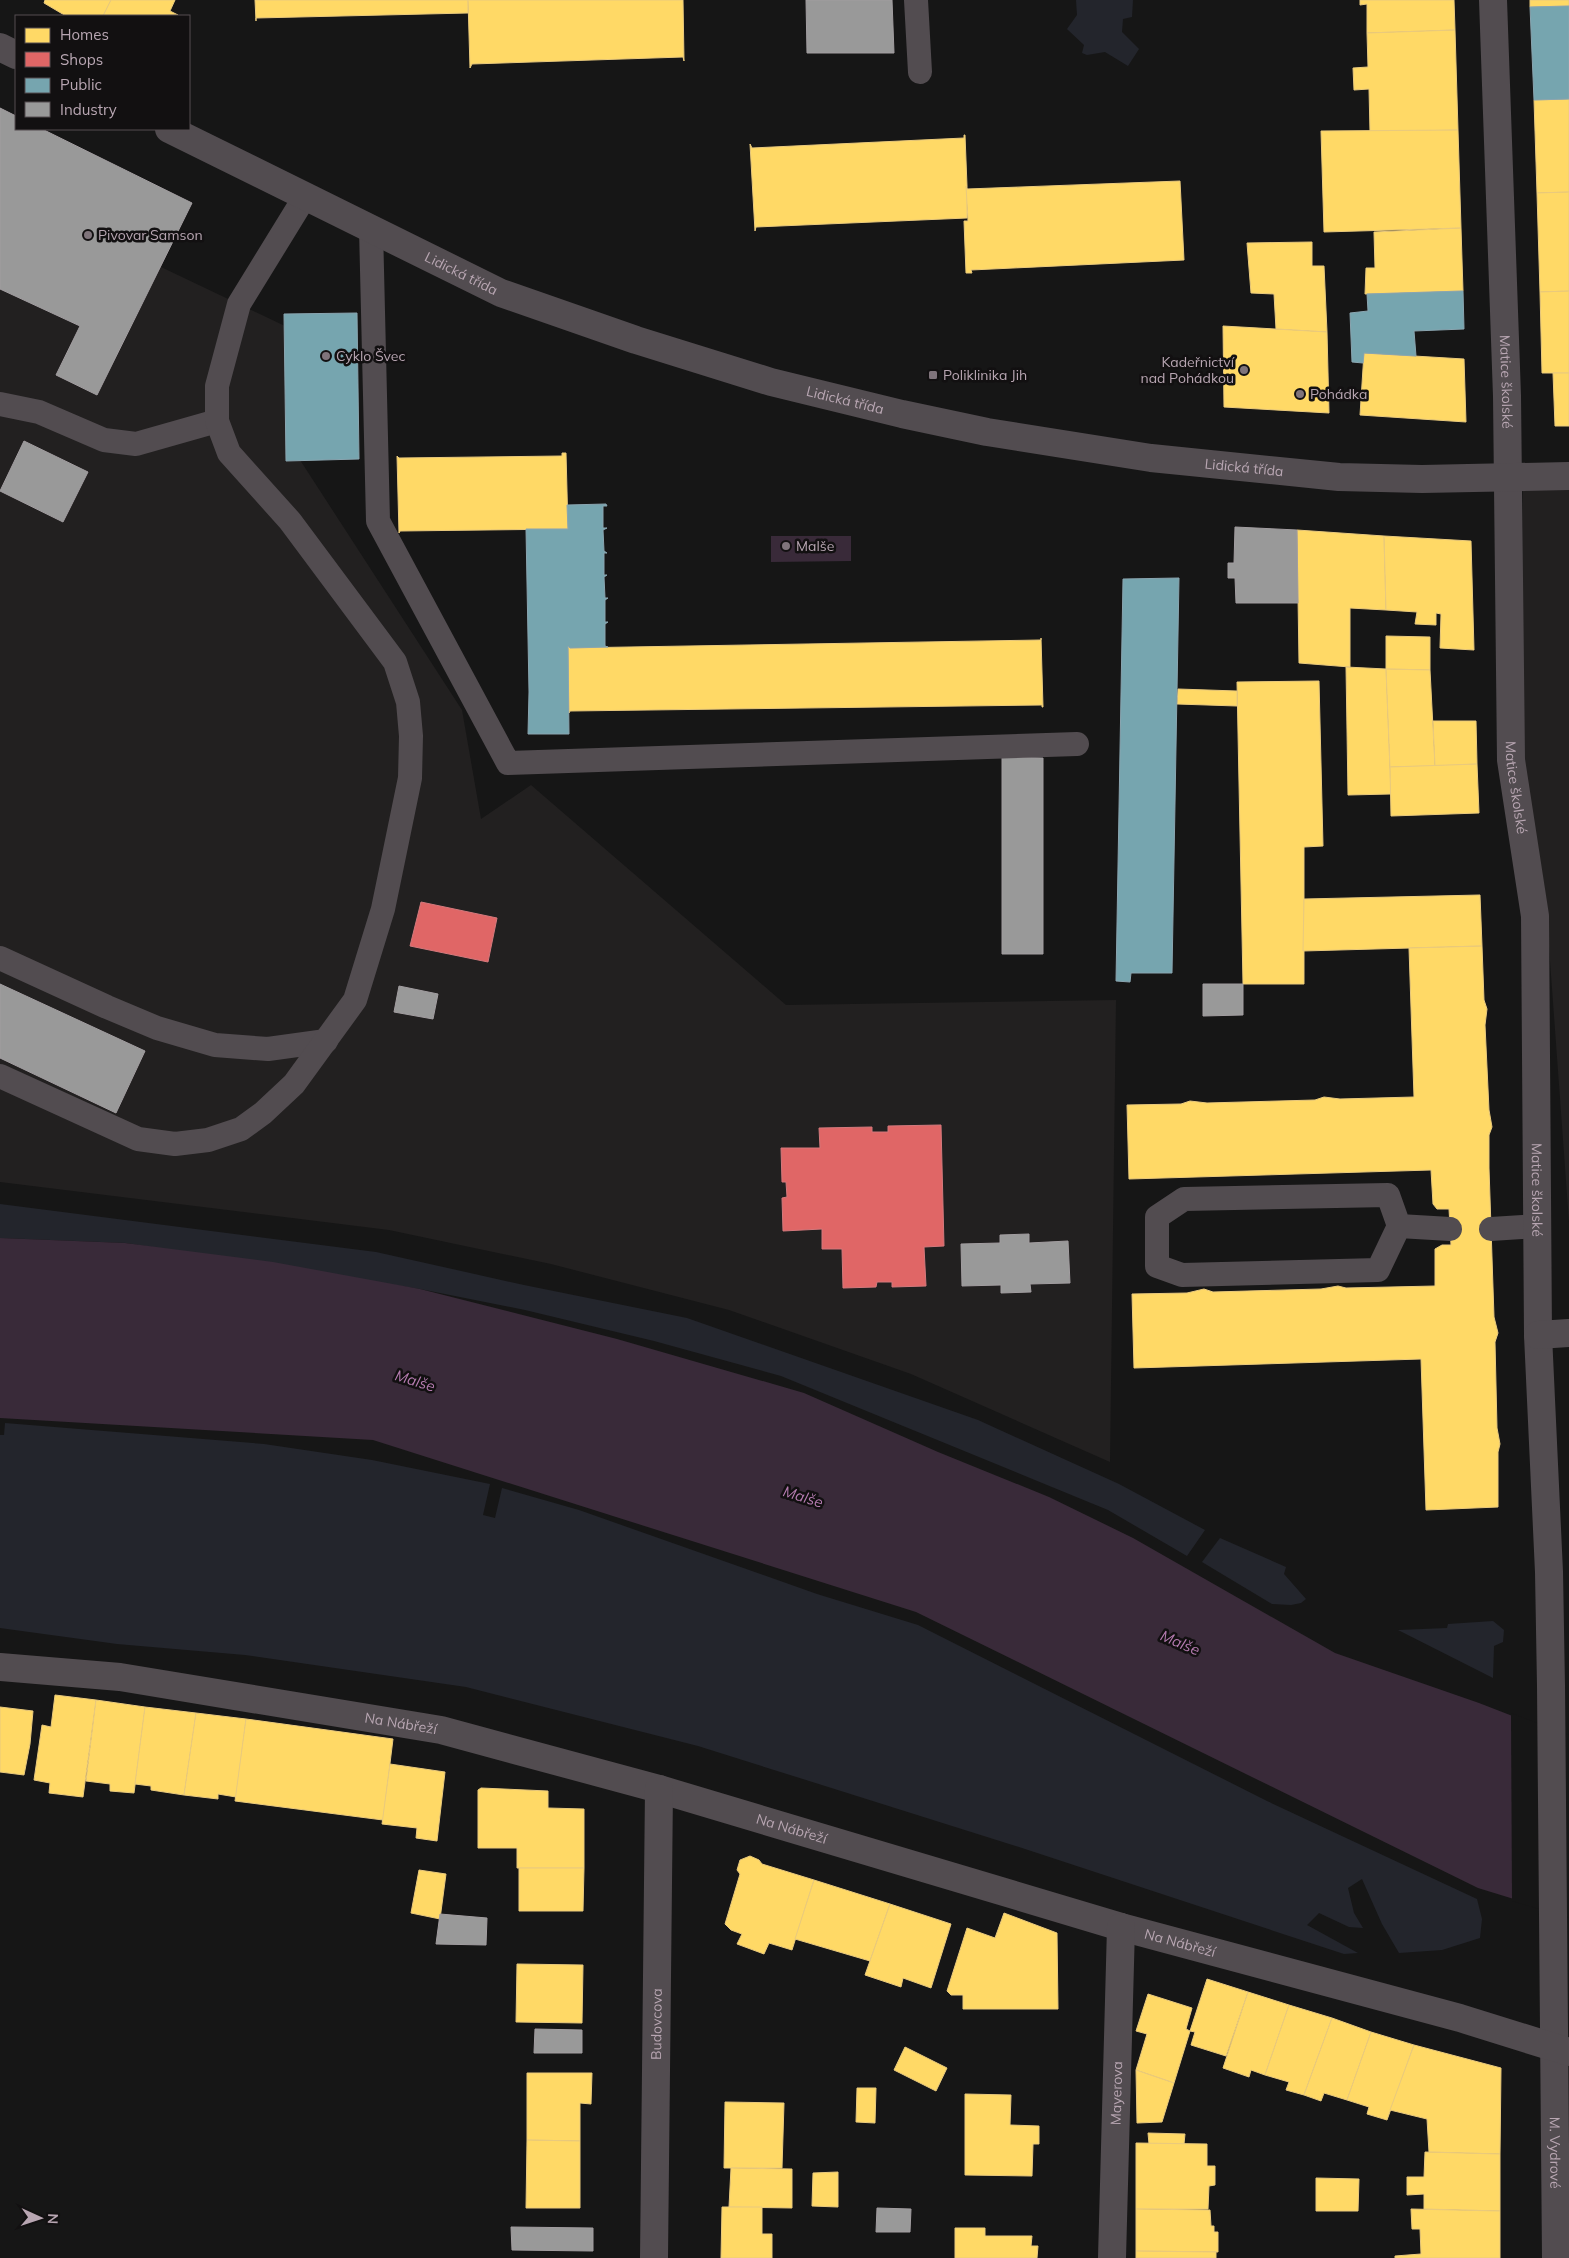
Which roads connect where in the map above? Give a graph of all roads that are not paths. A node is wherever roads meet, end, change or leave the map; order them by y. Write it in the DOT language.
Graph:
graph roads {
  1 [pos="916,0"];
  2 [pos="1493,0"];
  3 [pos="0,47"];
  4 [pos="15,54"];
  5 [pos="920,72"];
  6 [pos="171,130"];
  7 [pos="306,195"];
  8 [pos="371,228"];
  9 [pos="0,404"];
  10 [pos="217,421"];
  11 [pos="1569,476"];
  12 [pos="1509,477"];
  13 [pos="1077,744"];
  14 [pos="0,958"];
  15 [pos="326,1041"];
  16 [pos="0,1076"];
  17 [pos="1399,1226"];
  18 [pos="1538,1226"];
  19 [pos="1450,1229"];
  20 [pos="1491,1229"];
  21 [pos="1569,1333"];
  22 [pos="1538,1335"];
  23 [pos="0,1667"];
  24 [pos="1551,1686"];
  25 [pos="659,1789"];
  26 [pos="1121,1927"];
  27 [pos="1561,2050"];
  28 [pos="654,2258"];
  29 [pos="1112,2258"];
  30 [pos="1556,2258"];
  1 -- 5 [label="lane"];
  2 -- 12 [label="street, Matice školské"];
  3 -- 4 [label="street"];
  6 -- 7 [label="street, Lidická třída"];
  7 -- 8 [label="street, Lidická třída"];
  7 -- 10 [label="lane"];
  8 -- 12 [label="street, Lidická třída"];
  8 -- 13 [label="lane"];
  9 -- 10 [label="lane"];
  10 -- 15 [label="lane"];
  11 -- 12 [label="street, Lidická třída"];
  12 -- 18 [label="street, Matice školské"];
  14 -- 15 [label="lane"];
  15 -- 16 [label="lane"];
  17 -- 17 [label="lane"];
  17 -- 19 [label="lane"];
  18 -- 20 [label="lane"];
  18 -- 22 [label="street, Matice školské"];
  21 -- 22 [label="street"];
  22 -- 24 [label="street, Matice školské"];
  23 -- 25 [label="street, Na Nábřeží"];
  24 -- 27 [label="street, M. Vydrové"];
  25 -- 26 [label="street, Na Nábřeží"];
  25 -- 28 [label="street, Budovcova"];
  26 -- 27 [label="street, Na Nábřeží"];
  26 -- 29 [label="street, Mayerova"];
  27 -- 30 [label="street, M. Vydrové"];
}
